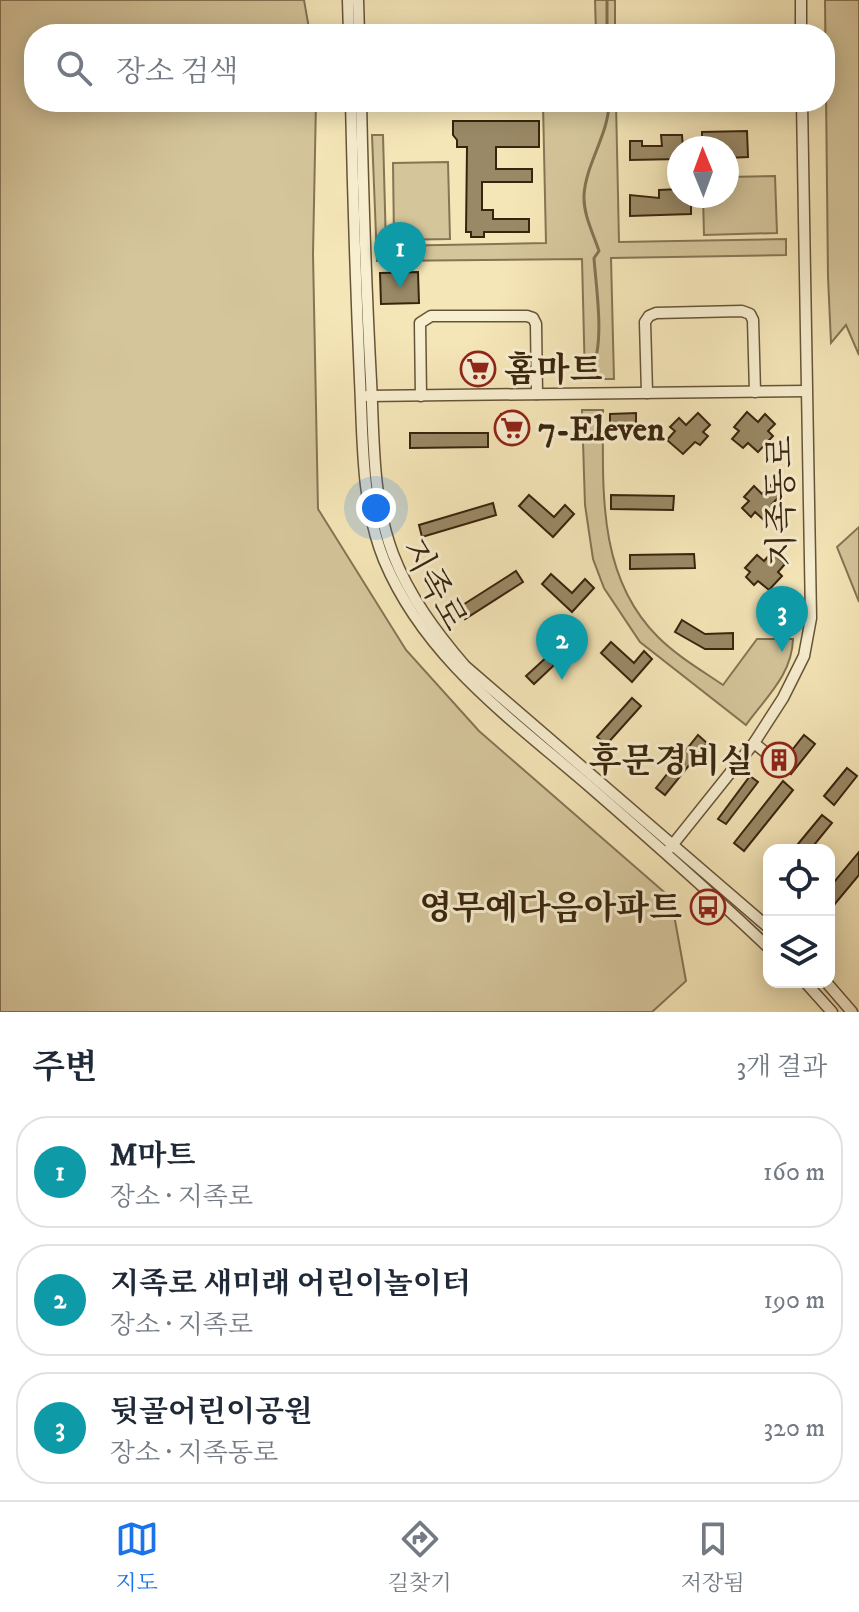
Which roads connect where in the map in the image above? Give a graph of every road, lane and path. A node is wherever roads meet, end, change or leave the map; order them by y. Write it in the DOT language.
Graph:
graph roads {
  1 [pos="348,0"];
  2 [pos="358,0"];
  3 [pos="801,0"];
  4 [pos="349,24"];
  5 [pos="359,24"];
  6 [pos="801,24"];
  7 [pos="352,112"];
  8 [pos="361,112"];
  9 [pos="802,112"];
  10 [pos="806,391"];
  11 [pos="755,392"];
  12 [pos="647,393"];
  13 [pos="537,394"];
  14 [pos="366,396"];
  15 [pos="421,396"];
  16 [pos="754,743"];
  17 [pos="765,752"];
  18 [pos="669,849"];
  19 [pos="763,923"];
  20 [pos="763,942"];
  21 [pos="810,988"];
  22 [pos="831,988"];
  23 [pos="832,1012"];
  24 [pos="852,1012"];
  1 -- 4 [label="street"];
  2 -- 5 [label="street"];
  3 -- 6 [label="street"];
  7 -- 14 [label="street, 지족로"];
  8 -- 14 [label="street, 지족로"];
  9 -- 10 [label="street, 지족동로"];
  10 -- 11 [label="street"];
  10 -- 16 [label="street, 지족동로"];
  11 -- 12 [label="street"];
  11 -- 12 [label="street"];
  12 -- 13 [label="street"];
  13 -- 15 [label="street"];
  13 -- 15 [label="street"];
  14 -- 15 [label="street"];
  14 -- 18 [label="street, 지족로"];
  16 -- 17 [label="street"];
  16 -- 18 [label="street, 지족동로"];
  18 -- 19 [label="street, 지족로"];
  18 -- 20 [label="street, 지족로"];
  21 -- 23 [label="street"];
  22 -- 24 [label="street"];
}
